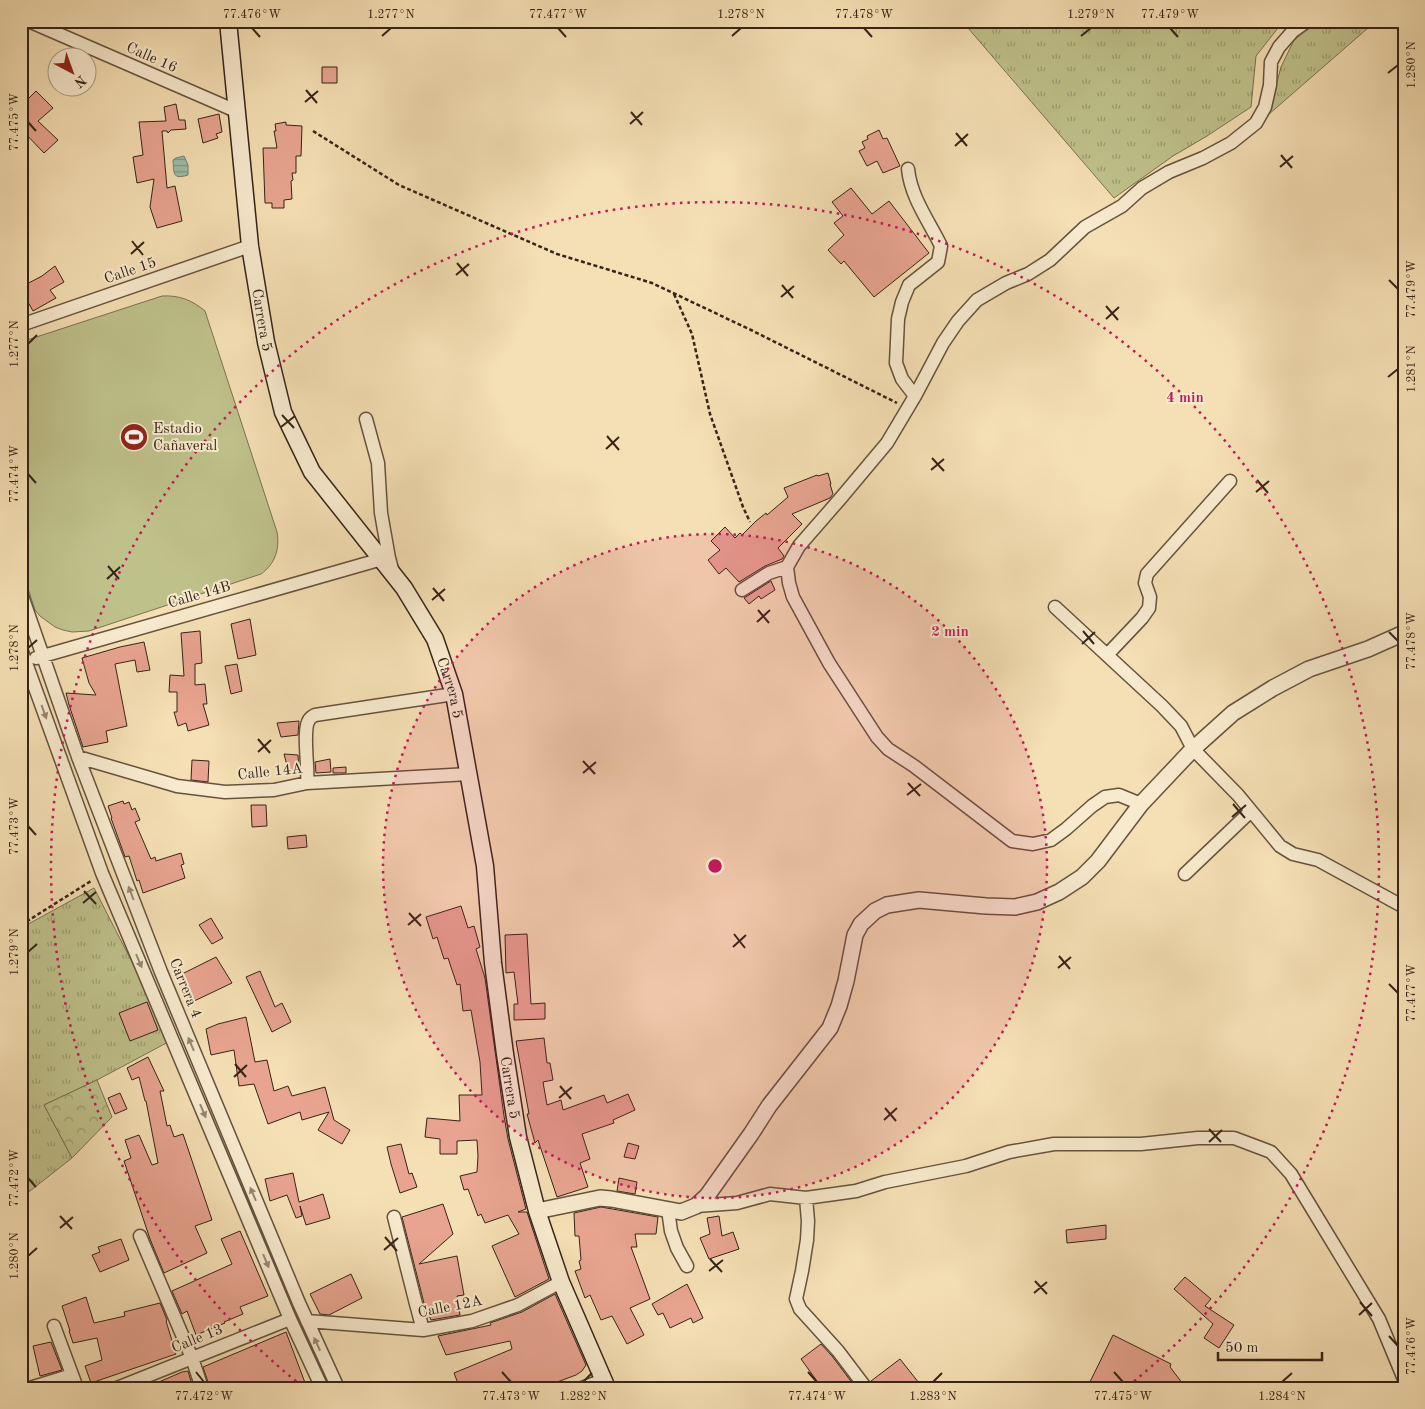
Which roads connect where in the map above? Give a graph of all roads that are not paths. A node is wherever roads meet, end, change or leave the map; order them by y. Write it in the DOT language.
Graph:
graph roads {
  1 [pos="27,21"];
  2 [pos="228,21"];
  3 [pos="1307,21"];
  4 [pos="236,111"];
  5 [pos="908,169"];
  6 [pos="250,246"];
  7 [pos="21,325"];
  8 [pos="915,396"];
  9 [pos="366,419"];
  10 [pos="1230,481"];
  11 [pos="382,559"];
  12 [pos="787,567"];
  13 [pos="395,577"];
  14 [pos="742,590"];
  15 [pos="21,593"];
  16 [pos="1055,607"];
  17 [pos="1404,632"];
  18 [pos="1107,654"];
  19 [pos="23,655"];
  20 [pos="43,656"];
  21 [pos="454,694"];
  22 [pos="1193,749"];
  23 [pos="78,757"];
  24 [pos="469,774"];
  25 [pos="307,783"];
  26 [pos="1141,804"];
  27 [pos="1251,811"];
  28 [pos="1185,874"];
  29 [pos="1404,908"];
  30 [pos="806,1198"];
  31 [pos="696,1206"];
  32 [pos="668,1210"];
  33 [pos="537,1211"];
  34 [pos="394,1217"];
  35 [pos="140,1236"];
  36 [pos="687,1266"];
  37 [pos="561,1282"];
  38 [pos="290,1318"];
  39 [pos="307,1321"];
  40 [pos="54,1326"];
  41 [pos="423,1330"];
  42 [pos="192,1358"];
  43 [pos="72,1375"];
  44 [pos="1404,1379"];
  45 [pos="605,1384"];
  46 [pos="30,1388"];
  47 [pos="77,1388"];
  48 [pos="117,1388"];
  49 [pos="202,1388"];
  50 [pos="322,1388"];
  51 [pos="338,1388"];
  52 [pos="582,1388"];
  53 [pos="866,1388"];
  1 -- 4 [label="street, Calle 16"];
  2 -- 4 [label="main road, Carrera 5"];
  3 -- 8 [label="street"];
  4 -- 6 [label="main road, Carrera 5"];
  5 -- 8 [label="street"];
  6 -- 7 [label="street, Calle 15"];
  6 -- 11 [label="main road, Carrera 5"];
  8 -- 12 [label="street"];
  9 -- 13 [label="street"];
  10 -- 18 [label="street"];
  11 -- 13 [label="main road, Carrera 5"];
  11 -- 20 [label="street, Calle 14B"];
  12 -- 14 [label="street"];
  12 -- 26 [label="street"];
  13 -- 21 [label="main road, Carrera 5"];
  15 -- 20 [label="street, Carrera 4"];
  16 -- 18 [label="street"];
  17 -- 22 [label="street"];
  18 -- 22 [label="street"];
  19 -- 20 [label="street, Calle 14B"];
  19 -- 38 [label="street, one-way"];
  20 -- 23 [label="street, Carrera 4"];
  21 -- 24 [label="main road, Carrera 5"];
  21 -- 25 [label="street"];
  22 -- 26 [label="street"];
  22 -- 27 [label="street"];
  23 -- 25 [label="street, Calle 14A"];
  39 -- 23 [label="street, Carrera 4, one-way"];
  24 -- 25 [label="street, Calle 14A"];
  24 -- 33 [label="main road, Carrera 5"];
  26 -- 31 [label="street"];
  27 -- 28 [label="street"];
  27 -- 29 [label="street"];
  30 -- 31 [label="street"];
  30 -- 44 [label="street"];
  30 -- 53 [label="street"];
  31 -- 32 [label="street"];
  32 -- 33 [label="street"];
  32 -- 36 [label="street"];
  33 -- 37 [label="main road, Carrera 5"];
  34 -- 41 [label="street"];
  35 -- 42 [label="street"];
  37 -- 41 [label="street, Calle 12A"];
  37 -- 45 [label="main road, Carrera 5"];
  38 -- 42 [label="street, Calle 13"];
  38 -- 50 [label="street"];
  39 -- 41 [label="street, Calle 12A"];
  51 -- 39 [label="street, Carrera 4, one-way"];
  40 -- 43 [label="street"];
  42 -- 48 [label="street, Calle 13"];
  42 -- 49 [label="street"];
  43 -- 46 [label="street"];
  43 -- 47 [label="street"];
  45 -- 52 [label="street"];
}
